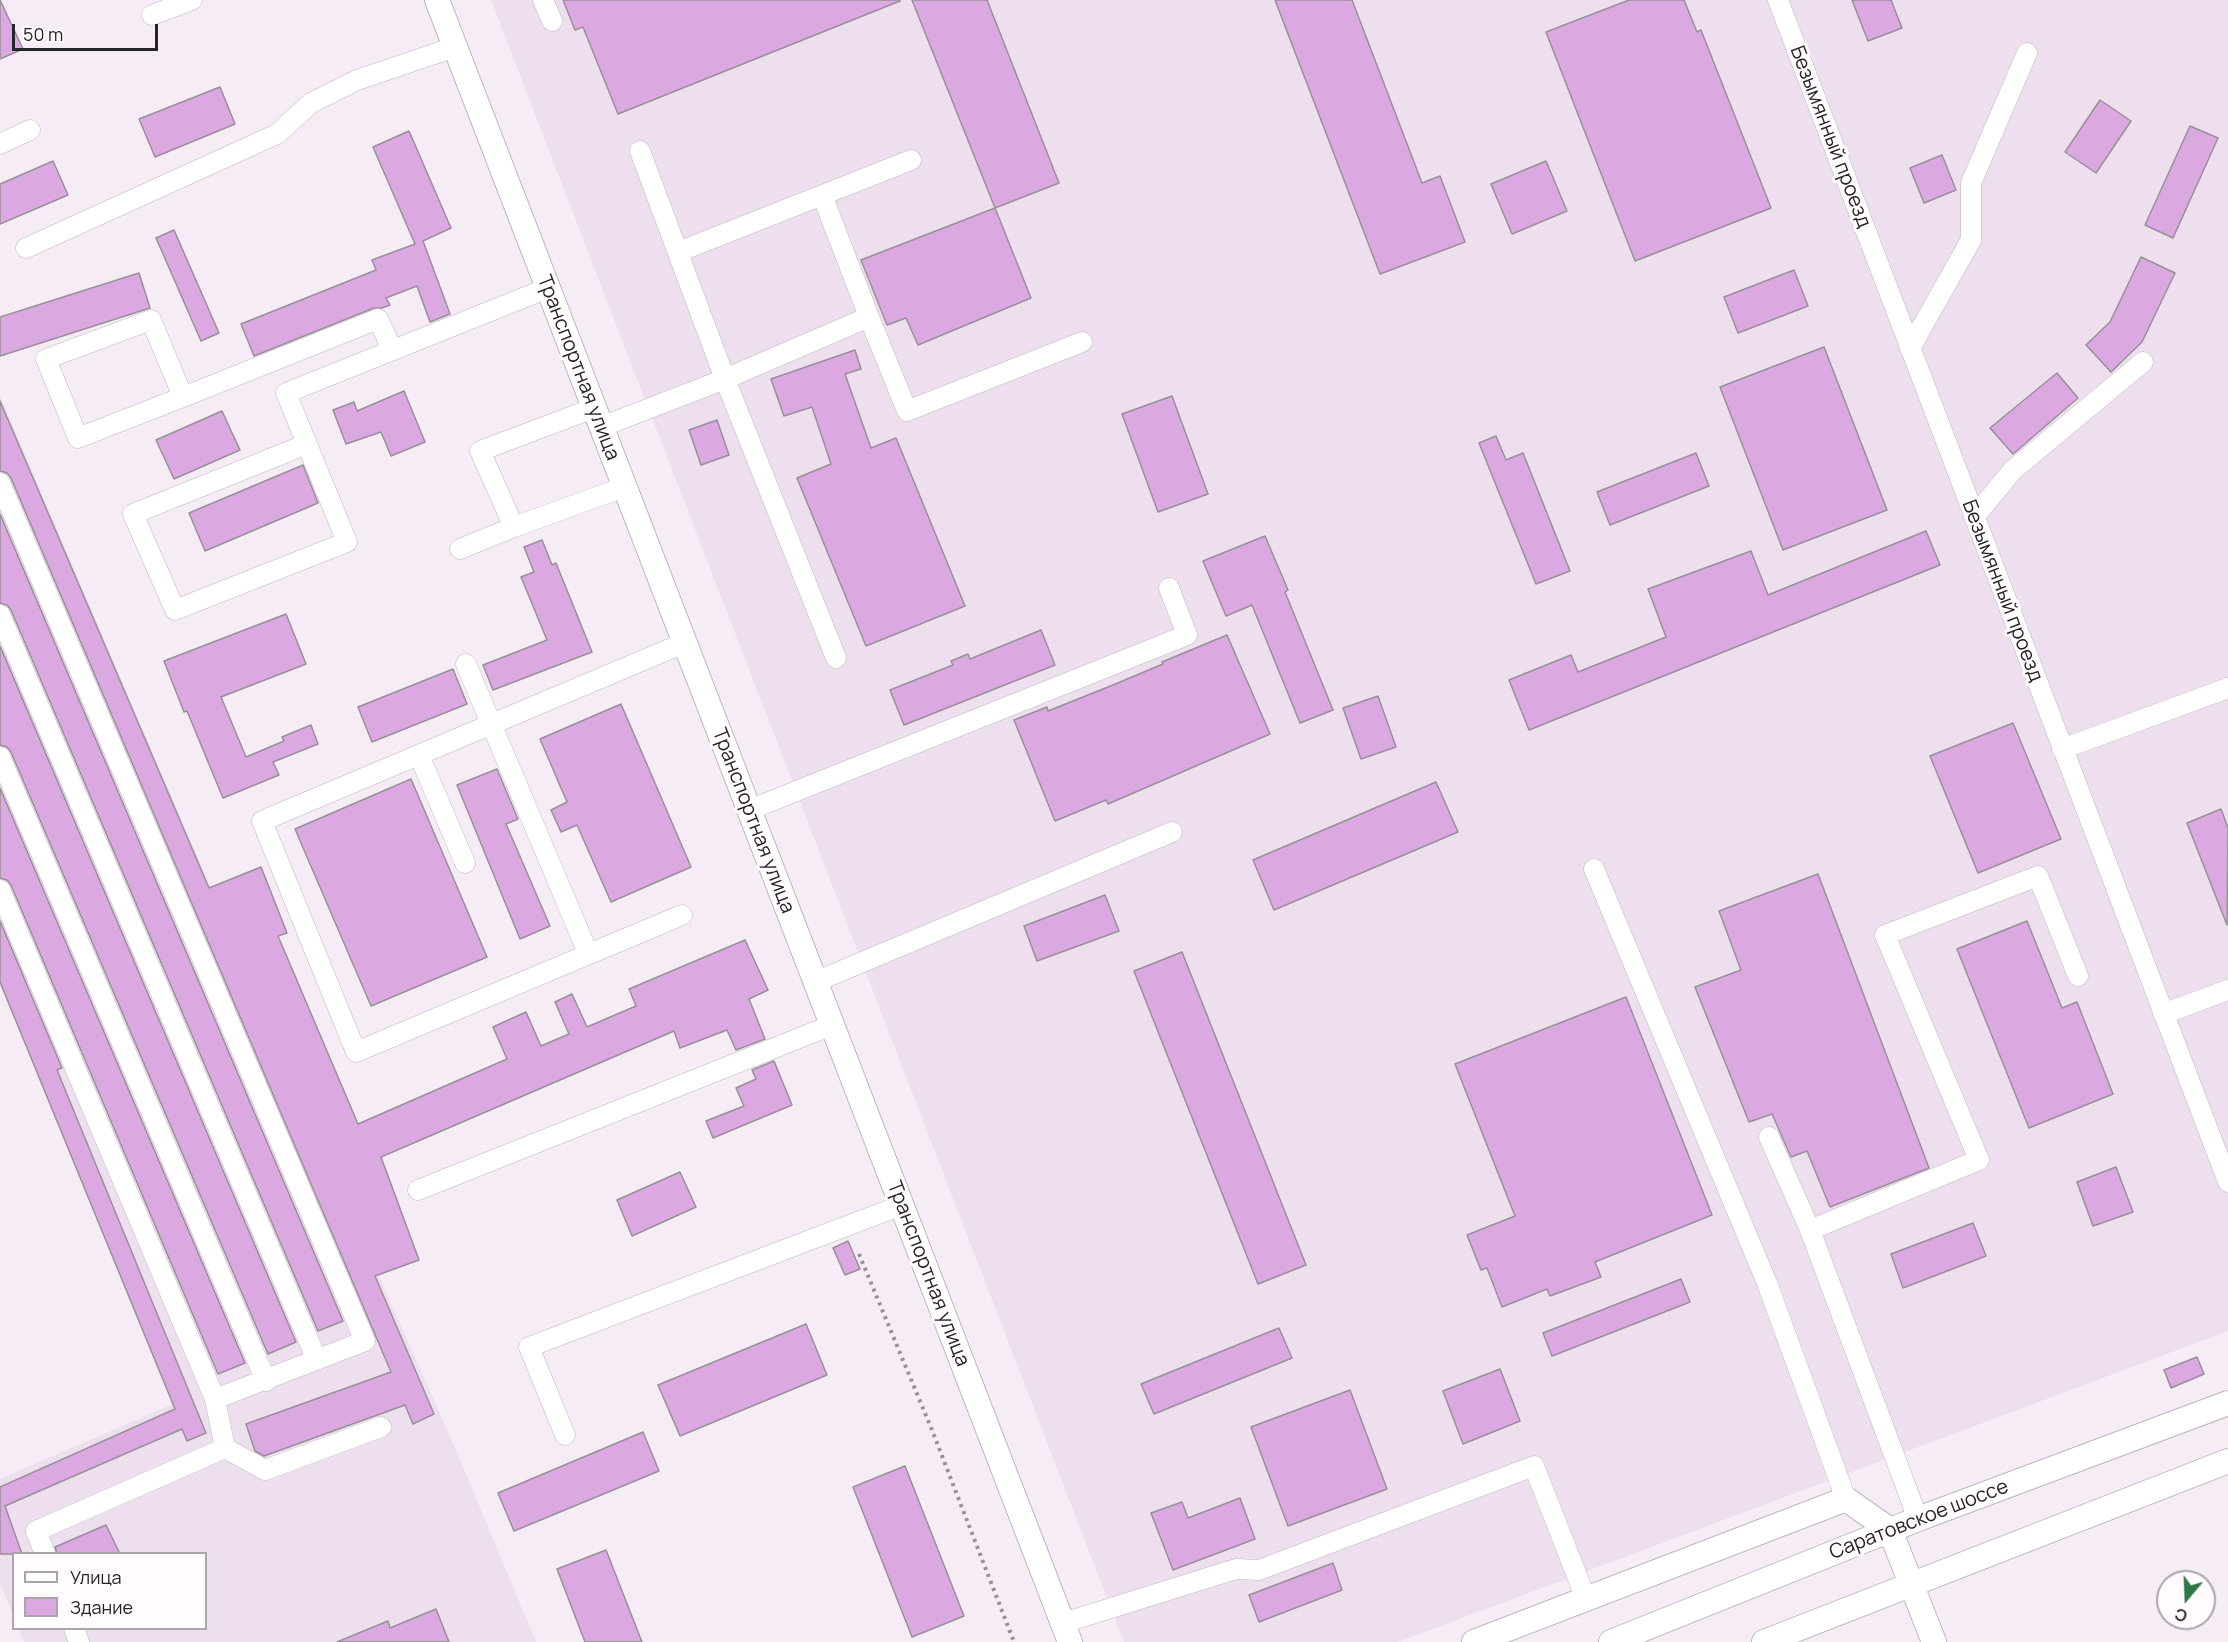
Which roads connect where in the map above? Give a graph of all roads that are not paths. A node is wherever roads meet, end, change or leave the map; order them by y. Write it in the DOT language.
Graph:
graph roads {
  1 [pos="192,0"];
  2 [pos="543,0"];
  3 [pos="1778,0"];
  4 [pos="443,2"];
  5 [pos="152,15"];
  6 [pos="552,21"];
  7 [pos="455,47"];
  8 [pos="2027,53"];
  9 [pos="30,130"];
  10 [pos="0,144"];
  11 [pos="640,151"];
  12 [pos="911,160"];
  13 [pos="822,195"];
  14 [pos="26,248"];
  15 [pos="678,252"];
  16 [pos="548,288"];
  17 [pos="869,318"];
  18 [pos="1082,342"];
  19 [pos="1910,348"];
  20 [pos="392,349"];
  21 [pos="2143,362"];
  22 [pos="725,379"];
  23 [pos="183,397"];
  24 [pos="598,418"];
  25 [pos="307,444"];
  26 [pos="0,483"];
  27 [pos="624,487"];
  28 [pos="1974,517"];
  29 [pos="514,527"];
  30 [pos="460,549"];
  31 [pos="1169,588"];
  32 [pos="0,615"];
  33 [pos="684,642"];
  34 [pos="836,658"];
  35 [pos="466,664"];
  36 [pos="2228,687"];
  37 [pos="491,724"];
  38 [pos="2062,749"];
  39 [pos="419,755"];
  40 [pos="0,757"];
  41 [pos="749,810"];
  42 [pos="1172,832"];
  43 [pos="465,863"];
  44 [pos="1594,869"];
  45 [pos="0,890"];
  46 [pos="682,915"];
  47 [pos="588,953"];
  48 [pos="2078,976"];
  49 [pos="815,981"];
  50 [pos="2228,990"];
  51 [pos="2163,1014"];
  52 [pos="832,1025"];
  53 [pos="1768,1137"];
  54 [pos="2228,1182"];
  55 [pos="418,1190"];
  56 [pos="902,1205"];
  57 [pos="1810,1230"];
  58 [pos="317,1360"];
  59 [pos="266,1381"];
  60 [pos="215,1400"];
  61 [pos="2228,1402"];
  62 [pos="381,1426"];
  63 [pos="565,1436"];
  64 [pos="225,1448"];
  65 [pos="2228,1461"];
  66 [pos="1846,1499"];
  67 [pos="1918,1519"];
  68 [pos="1890,1530"];
  69 [pos="44,1552"];
  70 [pos="1912,1584"];
  71 [pos="1586,1599"];
  72 [pos="1066,1633"];
  73 [pos="1474,1642"];
  74 [pos="1611,1642"];
  75 [pos="1764,1642"];
  76 [pos="1934,1642"];
  1 -- 5 [label="street"];
  2 -- 6 [label="street"];
  3 -- 19 [label="street, Безымянный проезд"];
  4 -- 7 [label="main road, Транспортная улица"];
  7 -- 14 [label="street"];
  7 -- 16 [label="main road, Транспортная улица"];
  8 -- 19 [label="street"];
  9 -- 10 [label="street"];
  11 -- 15 [label="street"];
  12 -- 13 [label="street"];
  13 -- 15 [label="street"];
  13 -- 17 [label="street"];
  15 -- 22 [label="street"];
  16 -- 20 [label="street"];
  16 -- 24 [label="main road, Транспортная улица"];
  17 -- 18 [label="street"];
  17 -- 22 [label="street"];
  19 -- 28 [label="street, Безымянный проезд"];
  20 -- 23 [label="street"];
  20 -- 25 [label="street"];
  21 -- 28 [label="street"];
  22 -- 24 [label="street"];
  22 -- 34 [label="street"];
  23 -- 23 [label="street"];
  24 -- 27 [label="main road, Транспортная улица"];
  24 -- 29 [label="street"];
  25 -- 25 [label="street"];
  26 -- 58 [label="street"];
  27 -- 29 [label="street"];
  27 -- 33 [label="main road, Транспортная улица"];
  28 -- 38 [label="street, Безымянный проезд"];
  29 -- 30 [label="street"];
  31 -- 41 [label="street"];
  32 -- 58 [label="street"];
  33 -- 37 [label="street"];
  33 -- 41 [label="main road, Транспортная улица"];
  35 -- 37 [label="street"];
  36 -- 38 [label="street"];
  37 -- 39 [label="street"];
  37 -- 47 [label="street"];
  38 -- 51 [label="street, Безымянный проезд"];
  39 -- 43 [label="street"];
  39 -- 47 [label="street"];
  40 -- 59 [label="street"];
  41 -- 49 [label="main road, Транспортная улица"];
  42 -- 49 [label="street"];
  44 -- 66 [label="street"];
  45 -- 60 [label="street"];
  46 -- 47 [label="street"];
  48 -- 57 [label="street"];
  49 -- 52 [label="main road, Транспортная улица"];
  50 -- 51 [label="street"];
  51 -- 54 [label="street, Безымянный проезд"];
  52 -- 55 [label="street"];
  52 -- 56 [label="main road, Транспортная улица"];
  53 -- 57 [label="street"];
  56 -- 63 [label="street"];
  56 -- 72 [label="main road, Транспортная улица"];
  57 -- 67 [label="street"];
  58 -- 59 [label="street"];
  59 -- 60 [label="street"];
  60 -- 64 [label="street"];
  61 -- 67 [label="main road, Саратовское шоссе"];
  62 -- 64 [label="street"];
  64 -- 69 [label="street"];
  65 -- 70 [label="main road"];
  66 -- 68 [label="main road"];
  66 -- 71 [label="main road"];
  67 -- 68 [label="main road, Саратовское шоссе"];
  68 -- 70 [label="main road"];
  68 -- 74 [label="main road, Саратовское шоссе"];
  70 -- 75 [label="main road"];
  70 -- 76 [label="main road"];
  71 -- 72 [label="street"];
  71 -- 73 [label="main road"];
}
